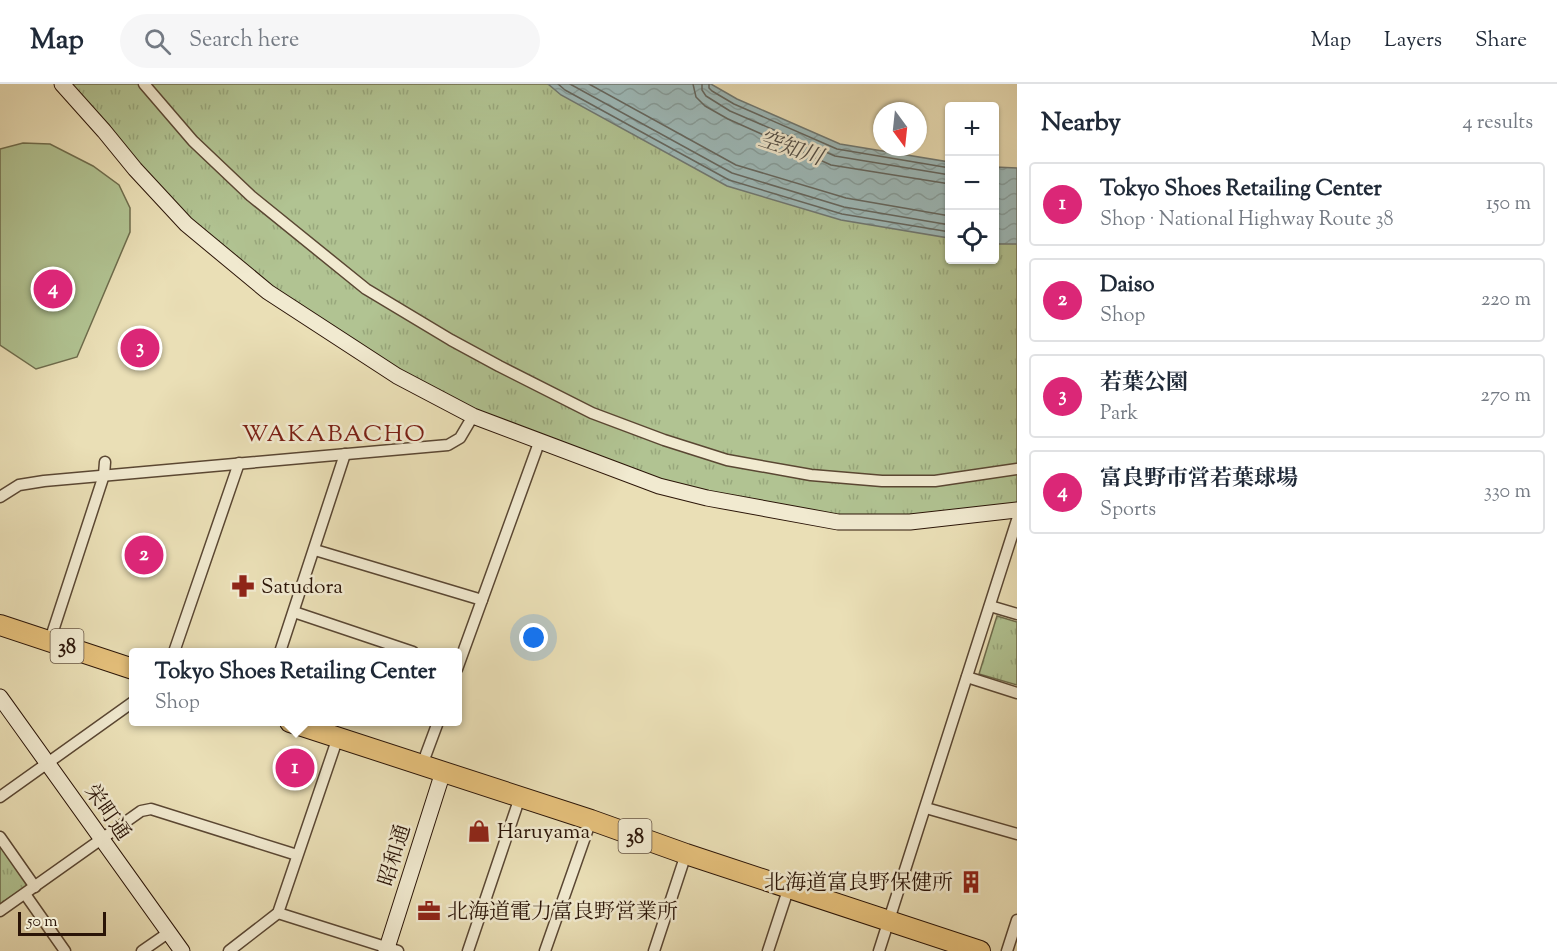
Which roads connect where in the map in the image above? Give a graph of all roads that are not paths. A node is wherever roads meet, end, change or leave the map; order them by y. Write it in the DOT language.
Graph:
graph roads {
  1 [pos="62,84"];
  2 [pos="144,84"];
  3 [pos="473,416"];
  4 [pos="540,440"];
  5 [pos="345,454"];
  6 [pos="105,462"];
  7 [pos="238,463"];
  8 [pos="1017,469"];
  9 [pos="105,475"];
  10 [pos="0,497"];
  11 [pos="1017,510"];
  12 [pos="1017,520"];
  13 [pos="315,550"];
  14 [pos="482,600"];
  15 [pos="990,606"];
  16 [pos="294,612"];
  17 [pos="1017,614"];
  18 [pos="0,625"];
  19 [pos="50,640"];
  20 [pos="175,648"];
  21 [pos="281,648"];
  22 [pos="401,648"];
  23 [pos="462,654"];
  24 [pos="129,668"];
  25 [pos="967,677"];
  26 [pos="1017,693"];
  27 [pos="0,697"];
  28 [pos="129,705"];
  29 [pos="303,726"];
  30 [pos="437,726"];
  31 [pos="338,737"];
  32 [pos="47,763"];
  33 [pos="423,765"];
  34 [pos="443,772"];
  35 [pos="0,797"];
  36 [pos="520,797"];
  37 [pos="926,808"];
  38 [pos="591,820"];
  39 [pos="1017,834"];
  40 [pos="0,837"];
  41 [pos="102,839"];
  42 [pos="686,854"];
  43 [pos="297,855"];
  44 [pos="35,887"];
  45 [pos="789,887"];
  46 [pos="25,894"];
  47 [pos="0,911"];
  48 [pos="278,913"];
  49 [pos="1017,920"];
  50 [pos="889,921"];
  51 [pos="168,933"];
  52 [pos="390,950"];
  53 [pos="65,951"];
  54 [pos="142,951"];
  55 [pos="182,951"];
  56 [pos="229,951"];
  57 [pos="468,951"];
  58 [pos="545,951"];
  59 [pos="654,951"];
  60 [pos="768,951"];
  61 [pos="879,951"];
  62 [pos="980,951"];
  63 [pos="1007,951"];
  1 -- 3 [label="street"];
  2 -- 8 [label="street"];
  3 -- 4 [label="street"];
  3 -- 5 [label="street"];
  4 -- 11 [label="street"];
  4 -- 14 [label="street"];
  5 -- 7 [label="street"];
  5 -- 13 [label="street"];
  6 -- 9 [label="street"];
  7 -- 9 [label="street"];
  7 -- 20 [label="street"];
  9 -- 10 [label="street"];
  9 -- 19 [label="street"];
  12 -- 15 [label="street"];
  13 -- 14 [label="street"];
  13 -- 16 [label="street"];
  14 -- 23 [label="street"];
  15 -- 17 [label="street"];
  15 -- 25 [label="street"];
  16 -- 21 [label="street"];
  16 -- 22 [label="street"];
  18 -- 19 [label="highway, 38"];
  19 -- 24 [label="highway, 38"];
  25 -- 26 [label="street"];
  25 -- 37 [label="street"];
  27 -- 32 [label="street, 栄町通"];
  28 -- 32 [label="street"];
  29 -- 31 [label="highway, 38"];
  30 -- 33 [label="street"];
  31 -- 33 [label="highway, 38"];
  31 -- 43 [label="street"];
  32 -- 35 [label="street"];
  32 -- 41 [label="street, 栄町通"];
  33 -- 34 [label="highway, 38"];
  34 -- 36 [label="highway, 38"];
  34 -- 52 [label="street, 昭和通"];
  36 -- 38 [label="highway, 38"];
  36 -- 57 [label="street"];
  37 -- 39 [label="street"];
  37 -- 50 [label="street"];
  38 -- 42 [label="highway, 38"];
  38 -- 58 [label="street"];
  40 -- 44 [label="street"];
  41 -- 43 [label="street"];
  41 -- 44 [label="street"];
  41 -- 51 [label="street, 栄町通"];
  42 -- 45 [label="highway, 38"];
  42 -- 59 [label="street"];
  43 -- 48 [label="street"];
  44 -- 46 [label="street"];
  45 -- 50 [label="highway, 38"];
  45 -- 60 [label="street"];
  46 -- 47 [label="street"];
  46 -- 53 [label="street"];
  48 -- 52 [label="street"];
  48 -- 56 [label="street"];
  49 -- 63 [label="street"];
  50 -- 61 [label="street"];
  50 -- 62 [label="highway, 38"];
  51 -- 54 [label="street"];
  51 -- 55 [label="street, 栄町通"];
}
